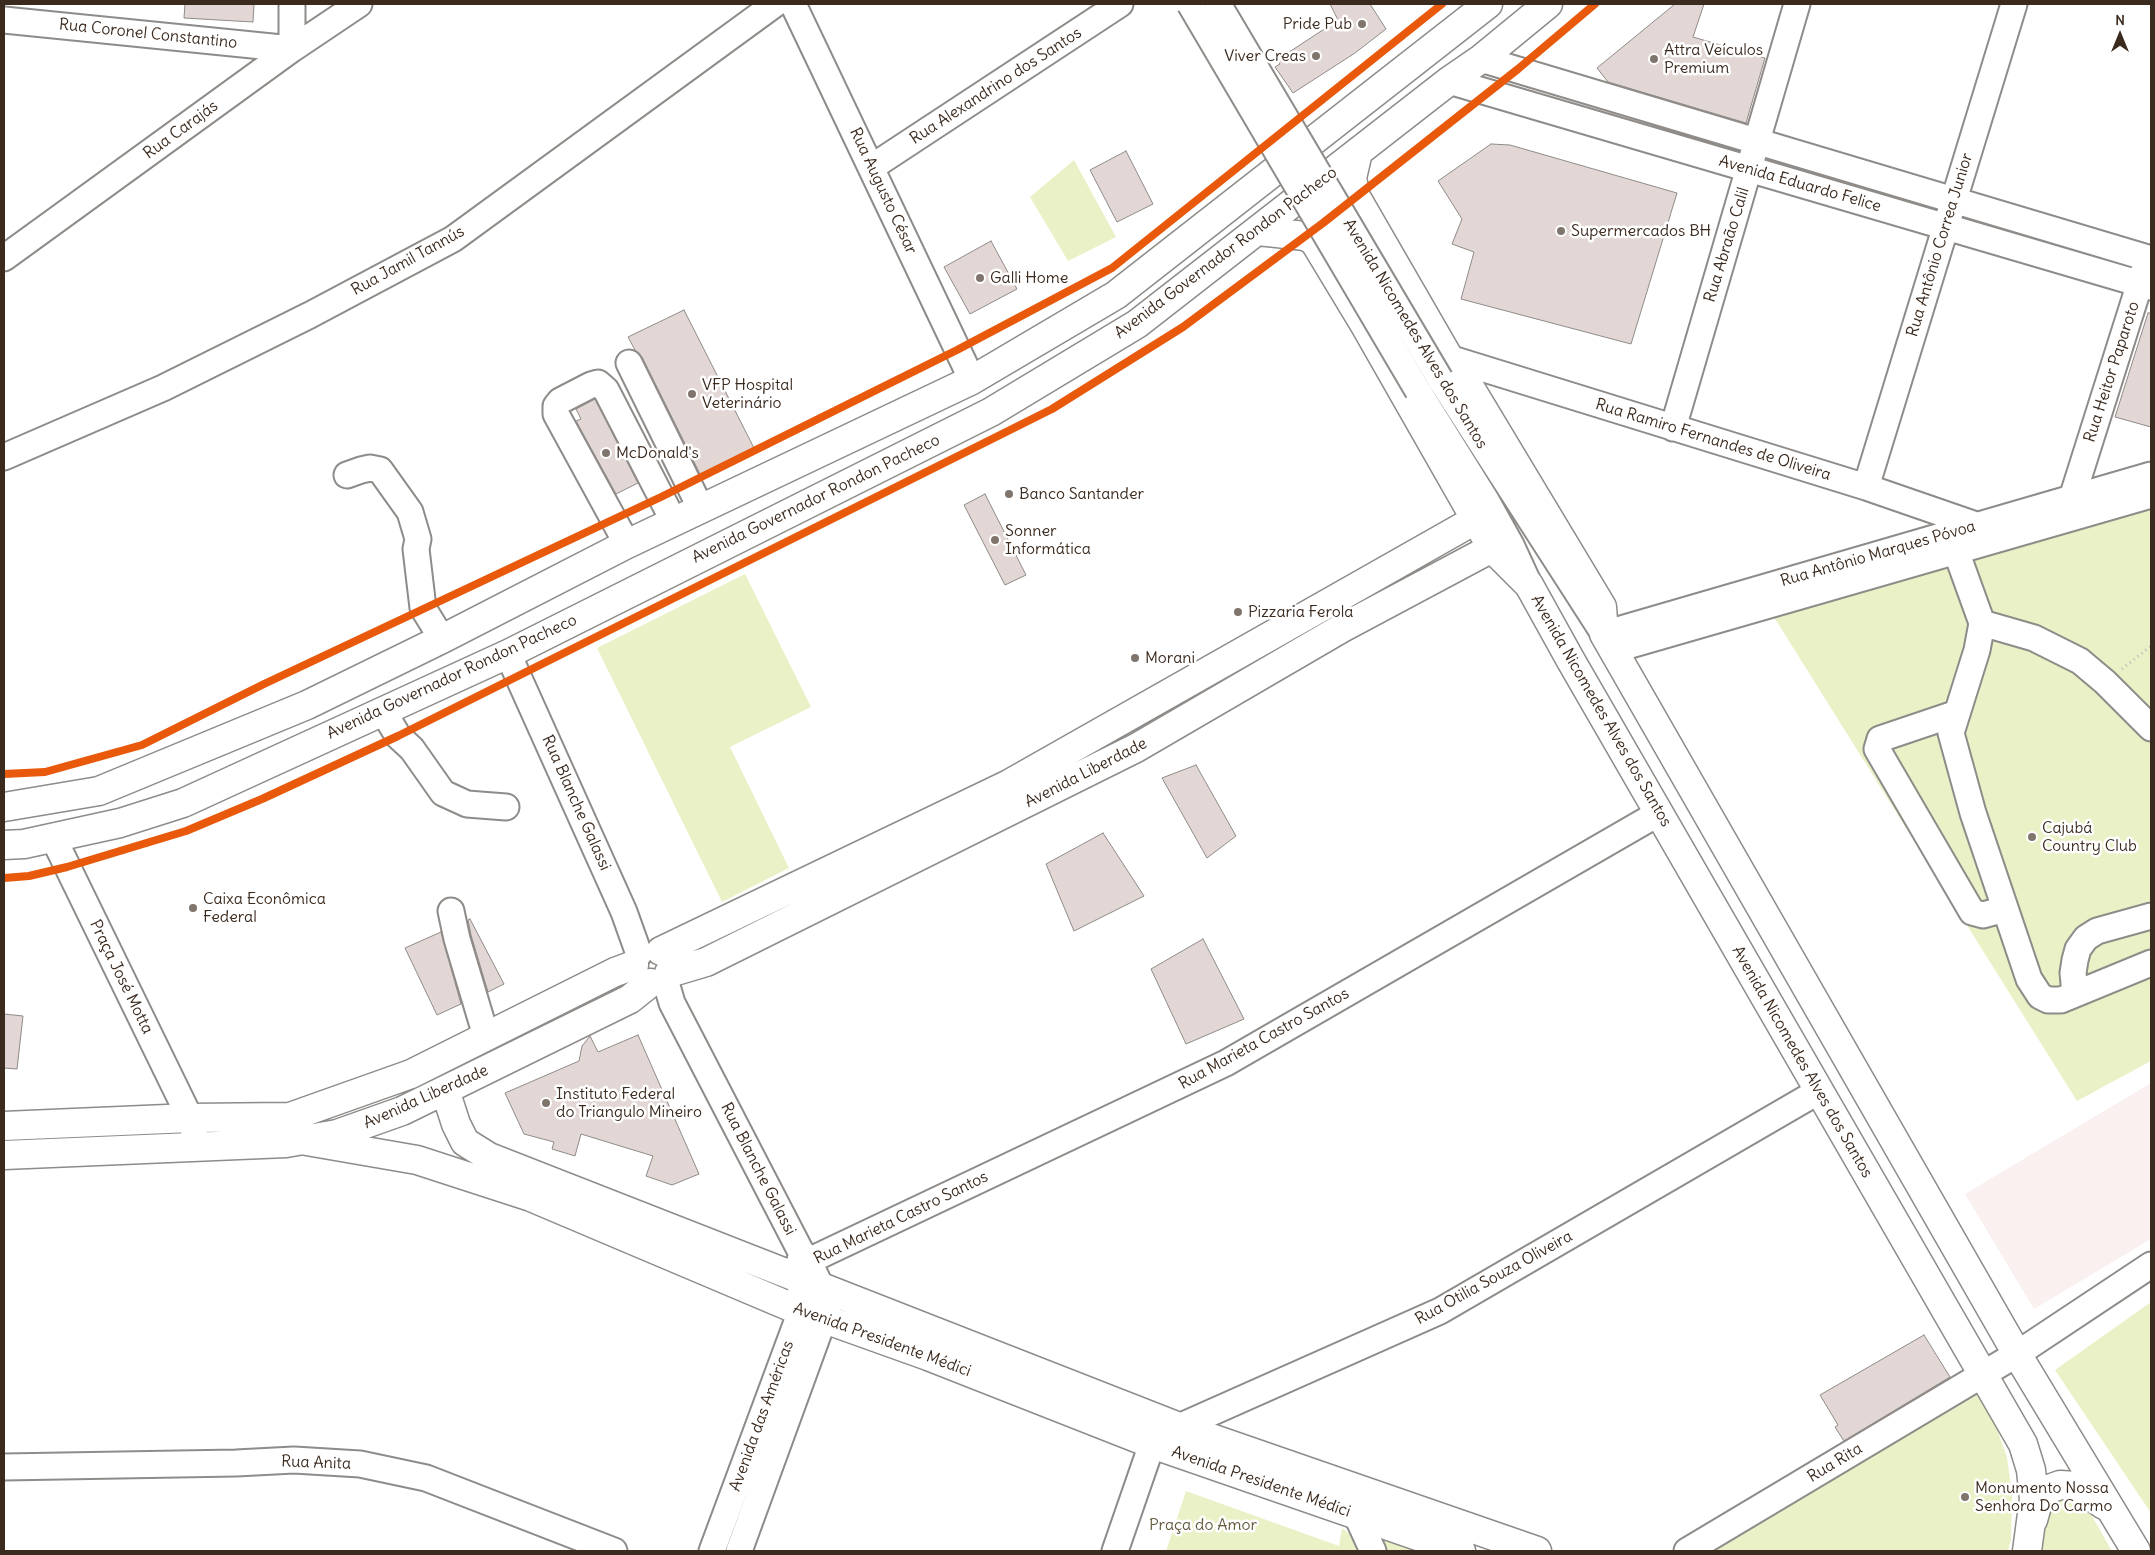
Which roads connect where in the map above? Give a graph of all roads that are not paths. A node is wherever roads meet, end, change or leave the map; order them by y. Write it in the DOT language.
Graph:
graph roads {
  1 [pos="292,4"];
  2 [pos="360,4"];
  3 [pos="776,4"];
  4 [pos="792,4"];
  5 [pos="1120,4"];
  6 [pos="1190,4"];
  7 [pos="1218,4"];
  8 [pos="1488,4"];
  9 [pos="1548,4"];
  10 [pos="1797,4"];
  11 [pos="2014,4"];
  12 [pos="4,20"];
  13 [pos="292,49"];
  14 [pos="1481,59"];
  15 [pos="1449,81"];
  16 [pos="1611,97"];
  17 [pos="1602,126"];
  18 [pos="1758,141"];
  19 [pos="1358,152"];
  20 [pos="872,168"];
  21 [pos="1750,170"];
  22 [pos="1954,200"];
  23 [pos="1946,227"];
  24 [pos="1258,230"];
  25 [pos="2150,254"];
  26 [pos="4,258"];
  27 [pos="1393,262"];
  28 [pos="2146,286"];
  29 [pos="1343,288"];
  30 [pos="629,363"];
  31 [pos="1436,376"];
  32 [pos="972,380"];
  33 [pos="1673,428"];
  34 [pos="4,457"];
  35 [pos="347,475"];
  36 [pos="2151,475"];
  37 [pos="1866,487"];
  38 [pos="2151,495"];
  39 [pos="2072,498"];
  40 [pos="701,509"];
  41 [pos="1475,520"];
  42 [pos="674,522"];
  43 [pos="1976,525"];
  44 [pos="627,544"];
  45 [pos="1492,548"];
  46 [pos="1956,550"];
  47 [pos="1529,584"];
  48 [pos="1982,623"];
  49 [pos="442,639"];
  50 [pos="1609,642"];
  51 [pos="508,654"];
  52 [pos="1176,689"];
  53 [pos="382,711"];
  54 [pos="1957,713"];
  55 [pos="1192,716"];
  56 [pos="2151,728"];
  57 [pos="506,807"];
  58 [pos="4,808"];
  59 [pos="1660,813"];
  60 [pos="53,837"];
  61 [pos="4,845"];
  62 [pos="2005,909"];
  63 [pos="452,911"];
  64 [pos="2151,916"];
  65 [pos="2151,962"];
  66 [pos="655,971"];
  67 [pos="2075,994"];
  68 [pos="486,1036"];
  69 [pos="445,1090"];
  70 [pos="1819,1091"];
  71 [pos="190,1118"];
  72 [pos="4,1126"];
  73 [pos="301,1140"];
  74 [pos="198,1147"];
  75 [pos="4,1155"];
  76 [pos="2151,1265"];
  77 [pos="806,1268"];
  78 [pos="812,1315"];
  79 [pos="2017,1354"];
  80 [pos="1983,1375"];
  81 [pos="1179,1426"];
  82 [pos="1152,1444"];
  83 [pos="4,1466"];
  84 [pos="2110,1509"];
  85 [pos="1356,1514"];
  86 [pos="2029,1538"];
  87 [pos="614,1551"];
  88 [pos="712,1551"];
  89 [pos="738,1551"];
  90 [pos="1115,1551"];
  91 [pos="1373,1551"];
  92 [pos="1461,1551"];
  93 [pos="1537,1551"];
  94 [pos="1687,1551"];
  95 [pos="2136,1551"];
  1 -- 13 [label="street"];
  2 -- 13 [label="street, Rua Carajás"];
  3 -- 34 [label="street, Rua Jamil Tannús"];
  4 -- 20 [label="street, Rua Augusto César"];
  5 -- 20 [label="street, Rua Alexandrino dos Santos"];
  6 -- 31 [label="street, Avenida Nicomedes Alves dos Santos, bridge"];
  7 -- 31 [label="street, Avenida Nicomedes Alves dos Santos, bridge"];
  8 -- 32 [label="main road, Avenida Governador Rondon Pacheco"];
  9 -- 14 [label="main road, Avenida Governador Rondon Pacheco"];
  10 -- 18 [label="street, Rua Abraão Calil"];
  11 -- 22 [label="street, Rua Antônio Correa Junior"];
  12 -- 13 [label="street, Rua Coronel Constantino"];
  13 -- 26 [label="street, Rua Carajás"];
  14 -- 15 [label="main road, Avenida Governador Rondon Pacheco"];
  14 -- 16 [label="street, Avenida Eduardo Felice"];
  15 -- 17 [label="street, Avenida Eduardo Felice"];
  15 -- 19 [label="main road, Avenida Governador Rondon Pacheco"];
  16 -- 17 [label="street"];
  16 -- 18 [label="street, Avenida Eduardo Felice"];
  17 -- 21 [label="street, Avenida Eduardo Felice"];
  18 -- 21 [label="street, Rua Abraão Calil"];
  18 -- 22 [label="street, Avenida Eduardo Felice"];
  19 -- 24 [label="main road, Avenida Governador Rondon Pacheco"];
  19 -- 27 [label="main road, Avenida Nicomedes Alves dos Santos"];
  20 -- 32 [label="street, Rua Augusto César"];
  21 -- 23 [label="street, Avenida Eduardo Felice"];
  21 -- 33 [label="street, Rua Abraão Calil"];
  22 -- 23 [label="street, Rua Antônio Correa Junior"];
  22 -- 25 [label="street, Avenida Eduardo Felice"];
  23 -- 28 [label="street, Avenida Eduardo Felice"];
  23 -- 37 [label="street, Rua Antônio Correa Junior"];
  24 -- 29 [label="main road, Avenida Nicomedes Alves dos Santos"];
  24 -- 51 [label="main road, Avenida Governador Rondon Pacheco"];
  25 -- 28 [label="street, Rua Heitor Paparoto"];
  27 -- 29 [label="main road"];
  27 -- 31 [label="main road, Avenida Nicomedes Alves dos Santos"];
  28 -- 39 [label="street, Rua Heitor Paparoto"];
  29 -- 41 [label="main road, Avenida Nicomedes Alves dos Santos"];
  30 -- 40 [label="street"];
  31 -- 33 [label="street, Rua Ramiro Fernandes de Oliveira"];
  31 -- 47 [label="street, Avenida Nicomedes Alves dos Santos"];
  31 -- 50 [label="main road, Avenida Nicomedes Alves dos Santos"];
  32 -- 40 [label="main road, Avenida Governador Rondon Pacheco"];
  33 -- 37 [label="street, Rua Ramiro Fernandes de Oliveira"];
  35 -- 49 [label="street"];
  36 -- 39 [label="street, Rua Antônio Marques Póvoa"];
  37 -- 43 [label="street, Rua Ramiro Fernandes de Oliveira"];
  38 -- 46 [label="street, Rua Antônio Marques Póvoa"];
  39 -- 43 [label="street, Rua Antônio Marques Póvoa"];
  40 -- 42 [label="main road, Avenida Governador Rondon Pacheco"];
  41 -- 45 [label="main road, Avenida Nicomedes Alves dos Santos"];
  41 -- 52 [label="main road, Avenida Liberdade"];
  42 -- 44 [label="main road, Avenida Governador Rondon Pacheco"];
  42 -- 44 [label="street"];
  43 -- 46 [label="street"];
  43 -- 50 [label="street, Rua Antônio Marques Póvoa"];
  44 -- 49 [label="main road, Avenida Governador Rondon Pacheco"];
  45 -- 47 [label="main road, Avenida Nicomedes Alves dos Santos"];
  45 -- 55 [label="main road, Avenida Liberdade"];
  46 -- 48 [label="street"];
  46 -- 50 [label="street, Rua Antônio Marques Póvoa"];
  47 -- 59 [label="main road, Avenida Nicomedes Alves dos Santos"];
  48 -- 54 [label="street"];
  48 -- 56 [label="street"];
  49 -- 58 [label="main road, Avenida Governador Rondon Pacheco"];
  50 -- 79 [label="main road, Avenida Nicomedes Alves dos Santos"];
  51 -- 53 [label="main road, Avenida Governador Rondon Pacheco"];
  51 -- 66 [label="street, Rua Blanche Galassi"];
  52 -- 55 [label="main road"];
  52 -- 66 [label="main road, Avenida Liberdade"];
  53 -- 57 [label="street"];
  53 -- 60 [label="main road, Avenida Governador Rondon Pacheco"];
  54 -- 62 [label="street"];
  54 -- 62 [label="street"];
  55 -- 66 [label="main road, Avenida Liberdade"];
  59 -- 70 [label="main road, Avenida Nicomedes Alves dos Santos"];
  59 -- 77 [label="street, Rua Marieta Castro Santos"];
  60 -- 61 [label="main road, Avenida Governador Rondon Pacheco"];
  60 -- 71 [label="street, Praça José Motta"];
  62 -- 67 [label="street"];
  63 -- 68 [label="street"];
  64 -- 67 [label="street"];
  65 -- 67 [label="street"];
  66 -- 68 [label="main road, Avenida Liberdade"];
  66 -- 69 [label="main road, Avenida Liberdade"];
  66 -- 77 [label="street, Rua Blanche Galassi"];
  68 -- 71 [label="main road, Avenida Liberdade"];
  69 -- 73 [label="main road, Avenida Liberdade"];
  69 -- 77 [label="main road, Avenida Presidente Médici"];
  70 -- 80 [label="main road, Avenida Nicomedes Alves dos Santos"];
  70 -- 81 [label="street, Rua Otilia Souza Oliveira"];
  71 -- 72 [label="main road, Avenida Liberdade"];
  71 -- 74 [label="street, Praça José Motta"];
  73 -- 74 [label="main road, Avenida Liberdade"];
  73 -- 78 [label="main road, Avenida Presidente Médici"];
  74 -- 75 [label="main road, Avenida Liberdade"];
  76 -- 79 [label="street, Rua Rita"];
  77 -- 78 [label="street, Avenida das Américas"];
  77 -- 81 [label="main road, Avenida Presidente Médici"];
  78 -- 82 [label="main road, Avenida Presidente Médici"];
  78 -- 88 [label="street, Avenida das Américas"];
  78 -- 89 [label="street, Avenida das Américas"];
  79 -- 80 [label="street, Rua Rita"];
  79 -- 84 [label="main road, Avenida Nicomedes Alves dos Santos"];
  80 -- 86 [label="main road, Avenida Nicomedes Alves dos Santos"];
  80 -- 94 [label="street, Rua Rita"];
  81 -- 82 [label="street, Rua Otilia Souza Oliveira"];
  81 -- 93 [label="main road, Avenida Presidente Médici"];
  82 -- 85 [label="main road, Avenida Presidente Médici"];
  82 -- 90 [label="street"];
  83 -- 87 [label="street, Rua Anita"];
  84 -- 86 [label="main road"];
  84 -- 95 [label="main road, Avenida Nicomedes Alves dos Santos"];
  85 -- 91 [label="street"];
  85 -- 92 [label="main road, Avenida Presidente Médici"];
}
